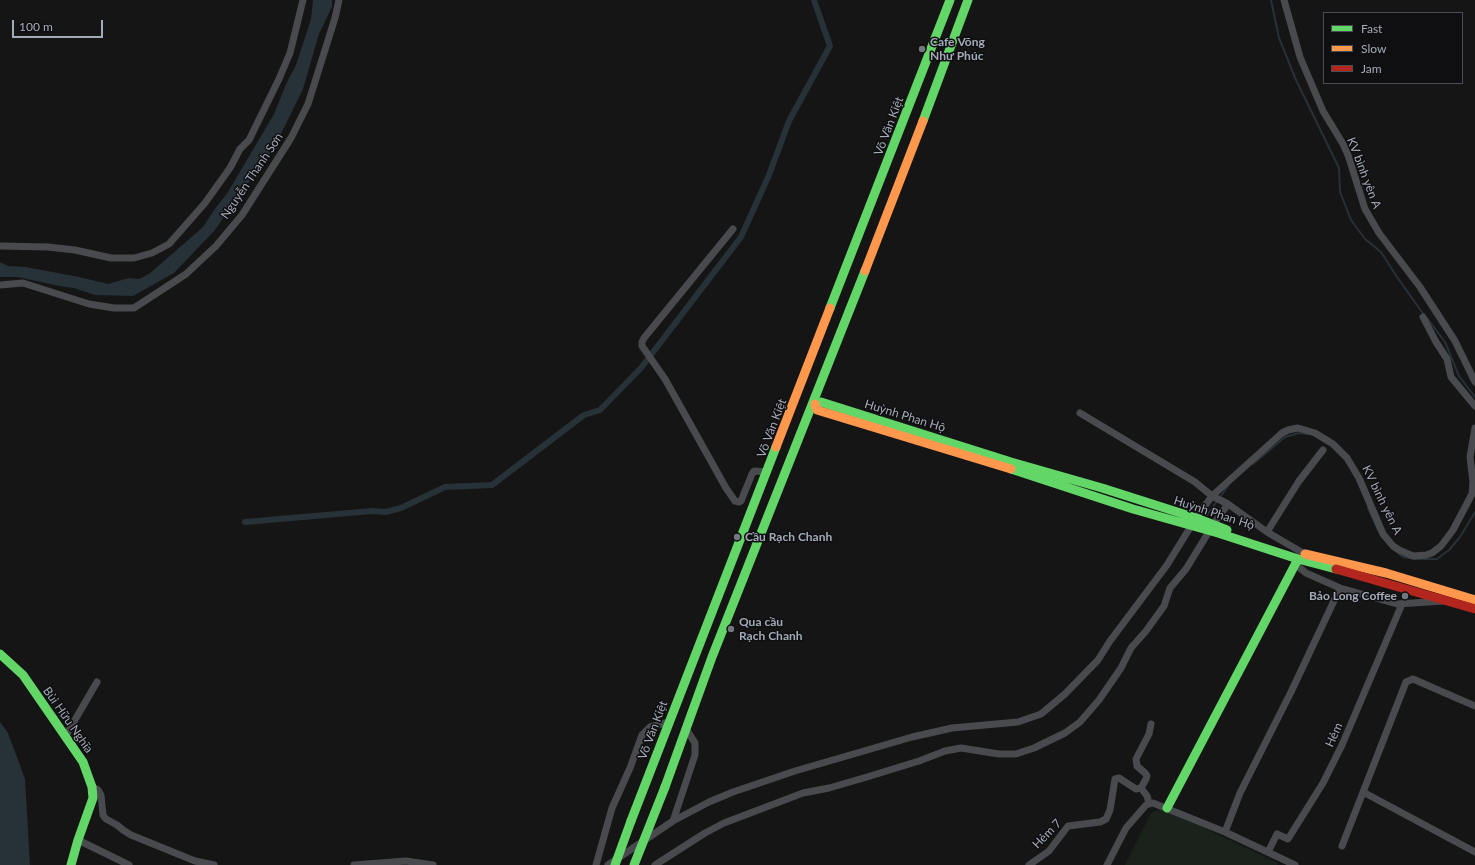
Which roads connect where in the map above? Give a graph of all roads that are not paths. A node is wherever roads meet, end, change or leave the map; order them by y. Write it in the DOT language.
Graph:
graph roads {
  1 [pos="303,0"];
  2 [pos="339,0"];
  3 [pos="950,0"];
  4 [pos="968,0"];
  5 [pos="1284,0"];
  6 [pos="733,229"];
  7 [pos="0,246"];
  8 [pos="0,285"];
  9 [pos="1423,317"];
  10 [pos="1475,382"];
  11 [pos="797,397"];
  12 [pos="814,404"];
  13 [pos="1475,406"];
  14 [pos="1080,413"];
  15 [pos="1475,428"];
  16 [pos="1323,450"];
  17 [pos="767,472"];
  18 [pos="1213,496"];
  19 [pos="1226,504"];
  20 [pos="1193,522"];
  21 [pos="1211,528"];
  22 [pos="1267,532"];
  23 [pos="1298,559"];
  24 [pos="1340,588"];
  25 [pos="1448,600"];
  26 [pos="1475,600"];
  27 [pos="1402,604"];
  28 [pos="1475,608"];
  29 [pos="0,654"];
  30 [pos="97,682"];
  31 [pos="1475,706"];
  32 [pos="669,722"];
  33 [pos="1151,724"];
  34 [pos="686,729"];
  35 [pos="65,737"];
  36 [pos="92,787"];
  37 [pos="1141,788"];
  38 [pos="1363,792"];
  39 [pos="1149,803"];
  40 [pos="1168,808"];
  41 [pos="673,821"];
  42 [pos="1225,832"];
  43 [pos="79,838"];
  44 [pos="1342,846"];
  45 [pos="1268,852"];
  46 [pos="1475,852"];
  47 [pos="1283,862"];
  48 [pos="71,865"];
  49 [pos="129,865"];
  50 [pos="214,865"];
  51 [pos="354,865"];
  52 [pos="433,865"];
  53 [pos="596,865"];
  54 [pos="608,865"];
  55 [pos="615,865"];
  56 [pos="634,865"];
  57 [pos="655,865"];
  58 [pos="1030,865"];
  59 [pos="1107,865"];
  60 [pos="1295,865"];
  1 -- 7 [label="street"];
  2 -- 8 [label="street, Nguyễn Thanh Sơn"];
  3 -- 11 [label="main road, Võ Văn Kiệt"];
  4 -- 12 [label="main road"];
  5 -- 10 [label="street, KV bình yên A"];
  6 -- 17 [label="street"];
  9 -- 13 [label="street"];
  11 -- 12 [label="main road, Huỳnh Phan Hộ"];
  11 -- 17 [label="main road, Võ Văn Kiệt"];
  12 -- 20 [label="main road, Huỳnh Phan Hộ"];
  12 -- 34 [label="main road"];
  14 -- 18 [label="street"];
  15 -- 18 [label="street, KV bình yên A"];
  16 -- 22 [label="street"];
  17 -- 32 [label="main road, Võ Văn Kiệt"];
  18 -- 19 [label="street"];
  18 -- 20 [label="street, KV bình yên A"];
  19 -- 21 [label="street"];
  19 -- 22 [label="street"];
  20 -- 21 [label="main road, Huỳnh Phan Hộ"];
  20 -- 41 [label="street, KV bình yên A"];
  21 -- 23 [label="main road, Huỳnh Phan Hộ"];
  21 -- 57 [label="street"];
  22 -- 23 [label="street"];
  23 -- 24 [label="street"];
  23 -- 25 [label="main road, Huỳnh Phan Hộ"];
  23 -- 26 [label="main road, Huỳnh Phan Hộ"];
  23 -- 40 [label="main road"];
  24 -- 27 [label="street"];
  24 -- 42 [label="street"];
  25 -- 27 [label="street"];
  25 -- 28 [label="main road, Huỳnh Phan Hộ"];
  27 -- 45 [label="street, Hẻm"];
  29 -- 35 [label="main road, Bùi Hữu Nghĩa"];
  30 -- 35 [label="street"];
  31 -- 38 [label="street"];
  32 -- 53 [label="street"];
  32 -- 55 [label="main road, Võ Văn Kiệt, bridge"];
  33 -- 37 [label="street"];
  34 -- 41 [label="street"];
  34 -- 56 [label="main road, bridge"];
  35 -- 36 [label="main road, Bùi Hữu Nghĩa"];
  36 -- 43 [label="main road, Bùi Hữu Nghĩa"];
  36 -- 50 [label="street"];
  37 -- 39 [label="street"];
  37 -- 58 [label="street, Hẻm 7"];
  38 -- 44 [label="street"];
  38 -- 46 [label="street"];
  39 -- 40 [label="street"];
  39 -- 59 [label="street"];
  40 -- 42 [label="street"];
  41 -- 54 [label="street, KV bình yên A"];
  42 -- 45 [label="street"];
  43 -- 48 [label="main road"];
  43 -- 49 [label="street"];
  45 -- 47 [label="street"];
  47 -- 60 [label="street"];
  51 -- 52 [label="street"];
}
